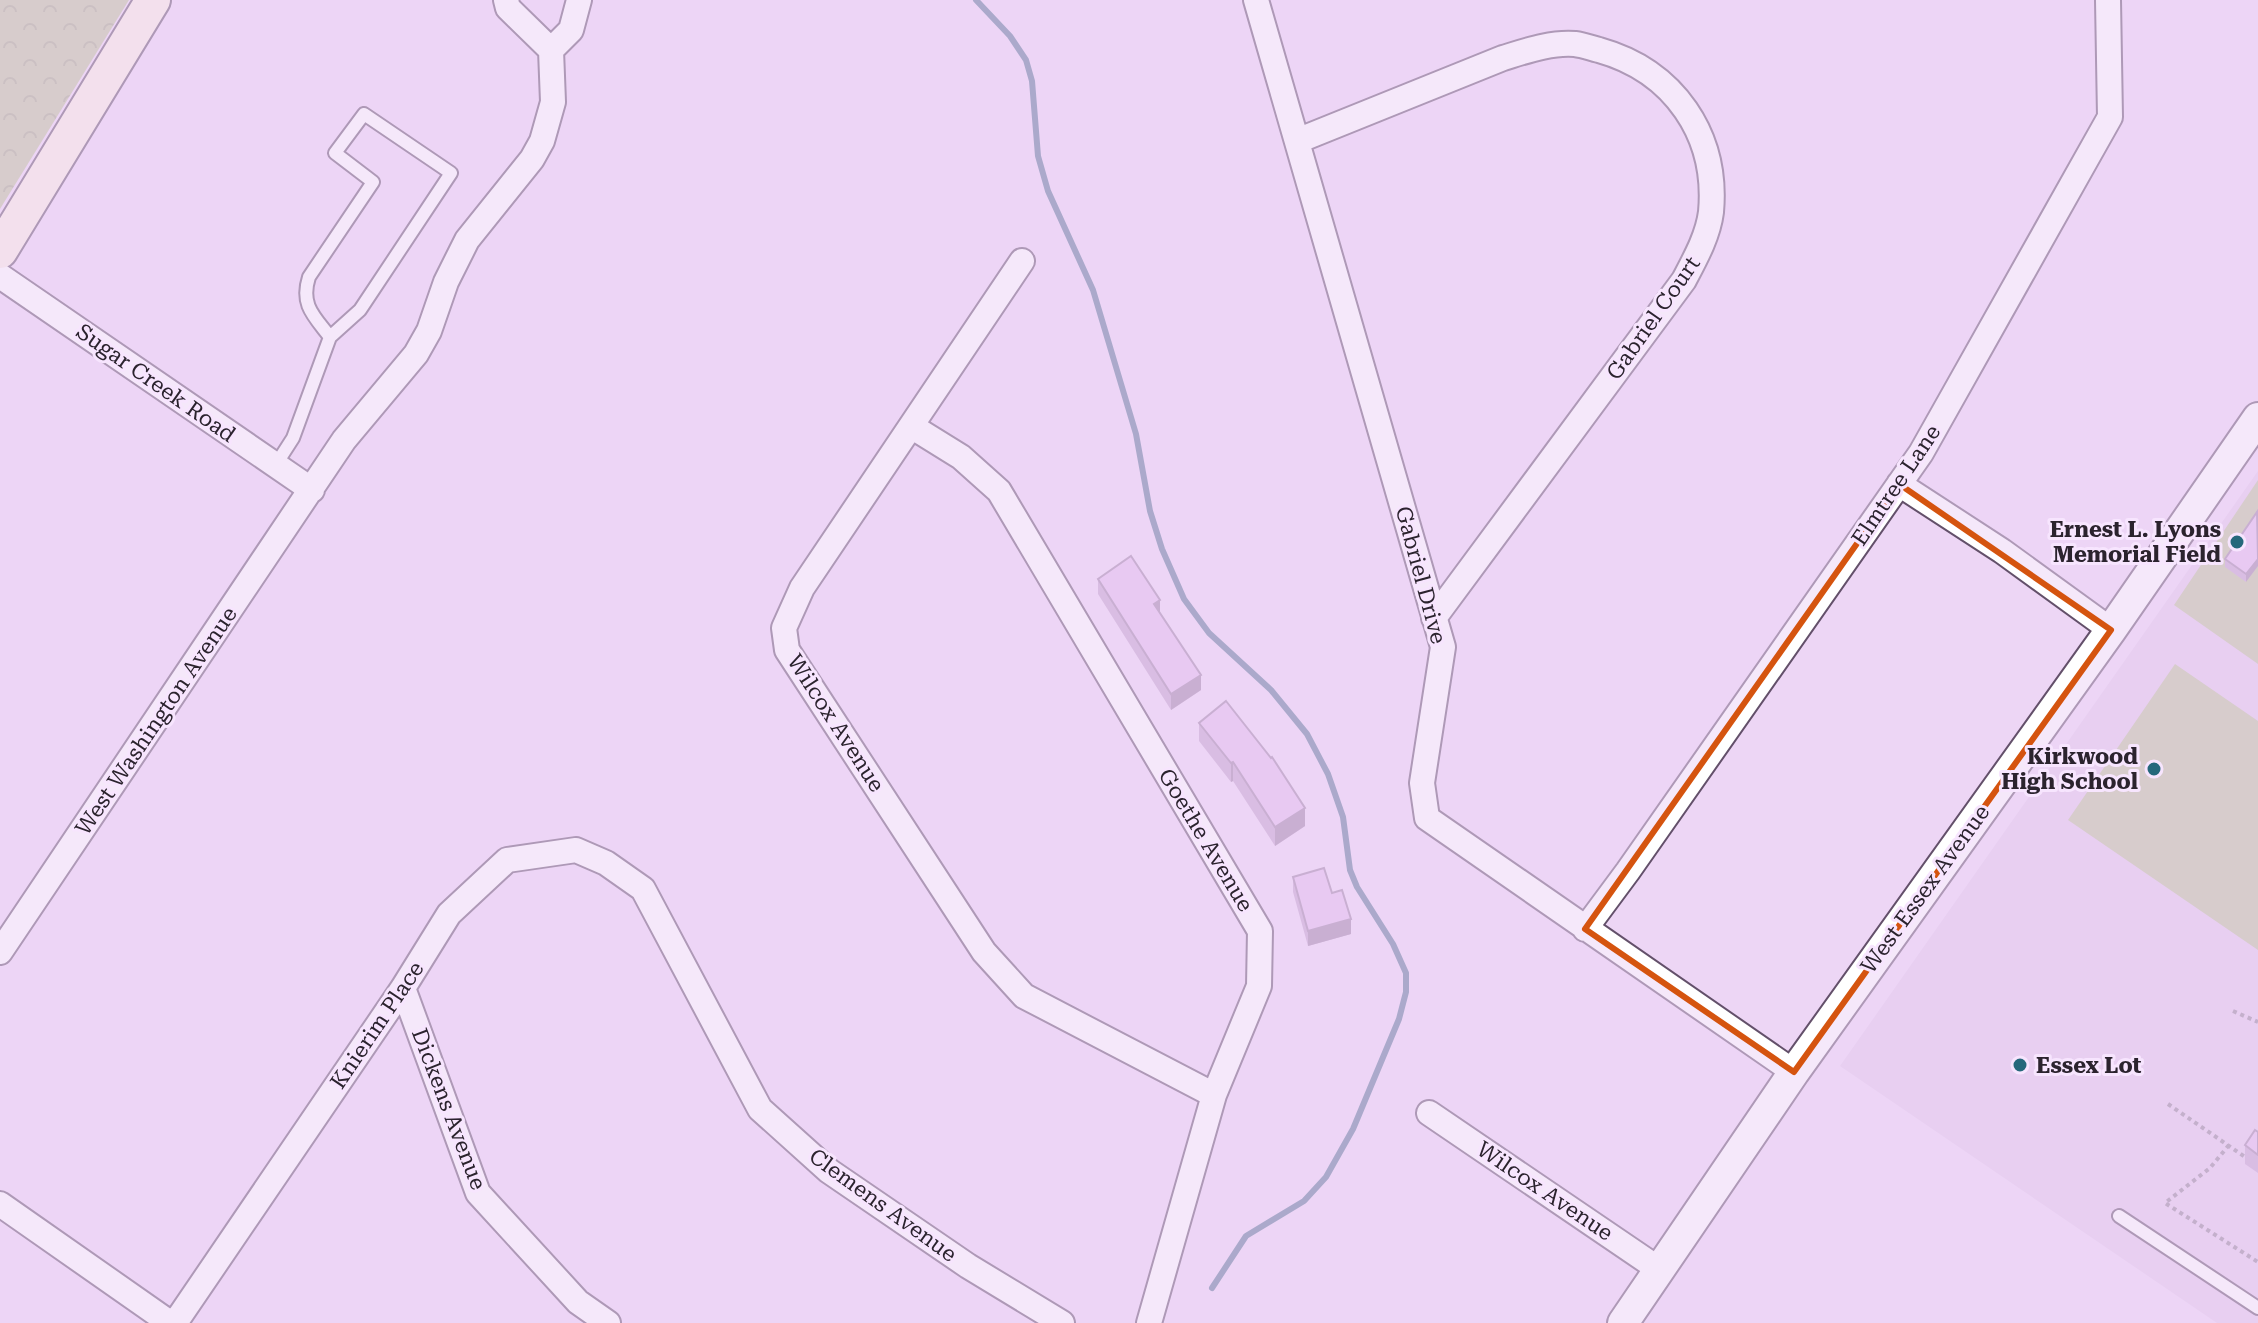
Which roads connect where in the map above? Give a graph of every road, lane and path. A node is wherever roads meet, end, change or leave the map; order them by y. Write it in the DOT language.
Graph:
graph roads {
  1 [pos="153,0"];
  2 [pos="506,0"];
  3 [pos="579,0"];
  4 [pos="1256,0"];
  5 [pos="2108,0"];
  6 [pos="551,50"];
  7 [pos="1297,141"];
  8 [pos="0,251"];
  9 [pos="1022,261"];
  10 [pos="0,276"];
  11 [pos="330,337"];
  12 [pos="2258,418"];
  13 [pos="911,426"];
  14 [pos="275,466"];
  15 [pos="1899,484"];
  16 [pos="312,490"];
  17 [pos="1434,618"];
  18 [pos="2111,630"];
  19 [pos="643,889"];
  20 [pos="1585,929"];
  21 [pos="0,952"];
  22 [pos="403,988"];
  23 [pos="2233,1011"];
  24 [pos="2258,1022"];
  25 [pos="1794,1072"];
  26 [pos="1214,1095"];
  27 [pos="2168,1104"];
  28 [pos="1429,1113"];
  29 [pos="2229,1145"];
  30 [pos="2258,1165"];
  31 [pos="0,1204"];
  32 [pos="2119,1216"];
  33 [pos="2258,1262"];
  34 [pos="1660,1270"];
  35 [pos="2258,1308"];
  36 [pos="173,1323"];
  37 [pos="608,1323"];
  38 [pos="1062,1323"];
  39 [pos="1149,1323"];
  40 [pos="1623,1323"];
  1 -- 8 [label="main road"];
  2 -- 6 [label="street"];
  3 -- 6 [label="street"];
  4 -- 7 [label="street, Gabriel Drive"];
  5 -- 15 [label="street, Elmtree Lane"];
  6 -- 16 [label="street, West Washington Avenue"];
  7 -- 17 [label="street, Gabriel Drive"];
  7 -- 17 [label="street, Gabriel Court"];
  9 -- 13 [label="street, Wilcox Avenue"];
  10 -- 14 [label="street, Sugar Creek Road"];
  11 -- 11 [label="lane"];
  11 -- 14 [label="lane"];
  12 -- 18 [label="street, West Essex Avenue"];
  13 -- 26 [label="street, Goethe Avenue"];
  13 -- 26 [label="street, Wilcox Avenue"];
  14 -- 16 [label="street, Sugar Creek Road"];
  15 -- 18 [label="street"];
  15 -- 20 [label="street, Elmtree Lane"];
  16 -- 21 [label="street, West Washington Avenue"];
  17 -- 20 [label="street, Gabriel Drive"];
  18 -- 25 [label="street, West Essex Avenue"];
  19 -- 22 [label="street, Knierim Place"];
  19 -- 38 [label="street, Clemens Avenue"];
  20 -- 25 [label="street, Gabriel Drive"];
  22 -- 36 [label="street, Knierim Place"];
  22 -- 37 [label="street, Dickens Avenue"];
  23 -- 24 [label="path"];
  25 -- 34 [label="street, West Essex Avenue"];
  26 -- 39 [label="street, Goethe Avenue"];
  27 -- 29 [label="path"];
  28 -- 34 [label="street, Wilcox Avenue"];
  29 -- 30 [label="path"];
  29 -- 33 [label="path"];
  31 -- 36 [label="street"];
  32 -- 35 [label="lane"];
  34 -- 40 [label="street, West Essex Avenue"];
}
